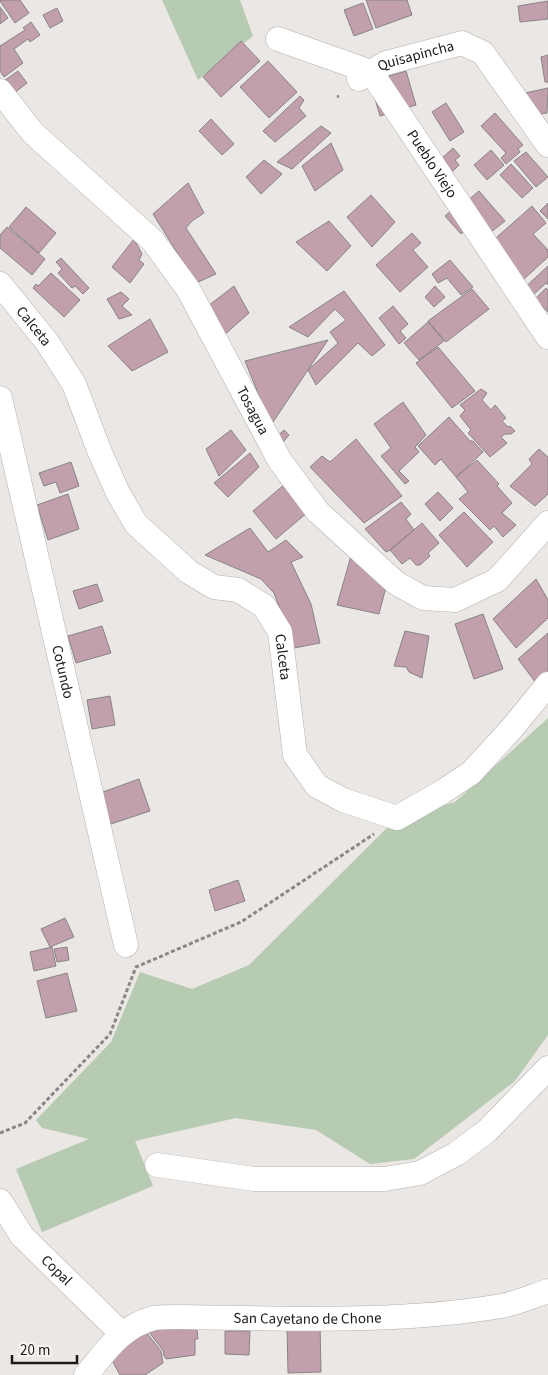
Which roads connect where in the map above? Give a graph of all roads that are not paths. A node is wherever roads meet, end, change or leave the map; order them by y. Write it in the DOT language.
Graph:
graph roads {
  1 [pos="278,39"];
  2 [pos="365,75"];
  3 [pos="0,92"];
  4 [pos="548,145"];
  5 [pos="0,284"];
  6 [pos="548,337"];
  7 [pos="0,398"];
  8 [pos="548,523"];
  9 [pos="548,684"];
  10 [pos="126,945"];
  11 [pos="548,1068"];
  12 [pos="157,1165"];
  13 [pos="0,1201"];
  14 [pos="548,1291"];
  15 [pos="122,1334"];
  16 [pos="86,1375"];
  1 -- 2 [label="street"];
  2 -- 4 [label="street, Quisapincha"];
  2 -- 6 [label="street, Pueblo Viejo"];
  3 -- 8 [label="street, Tosagua"];
  5 -- 9 [label="street, Calceta"];
  7 -- 10 [label="street, Cotundo"];
  11 -- 12 [label="street"];
  13 -- 15 [label="street, Copal"];
  14 -- 15 [label="street, San Cayetano de Chone"];
  15 -- 16 [label="street, San Cayetano de Chone"];
}
